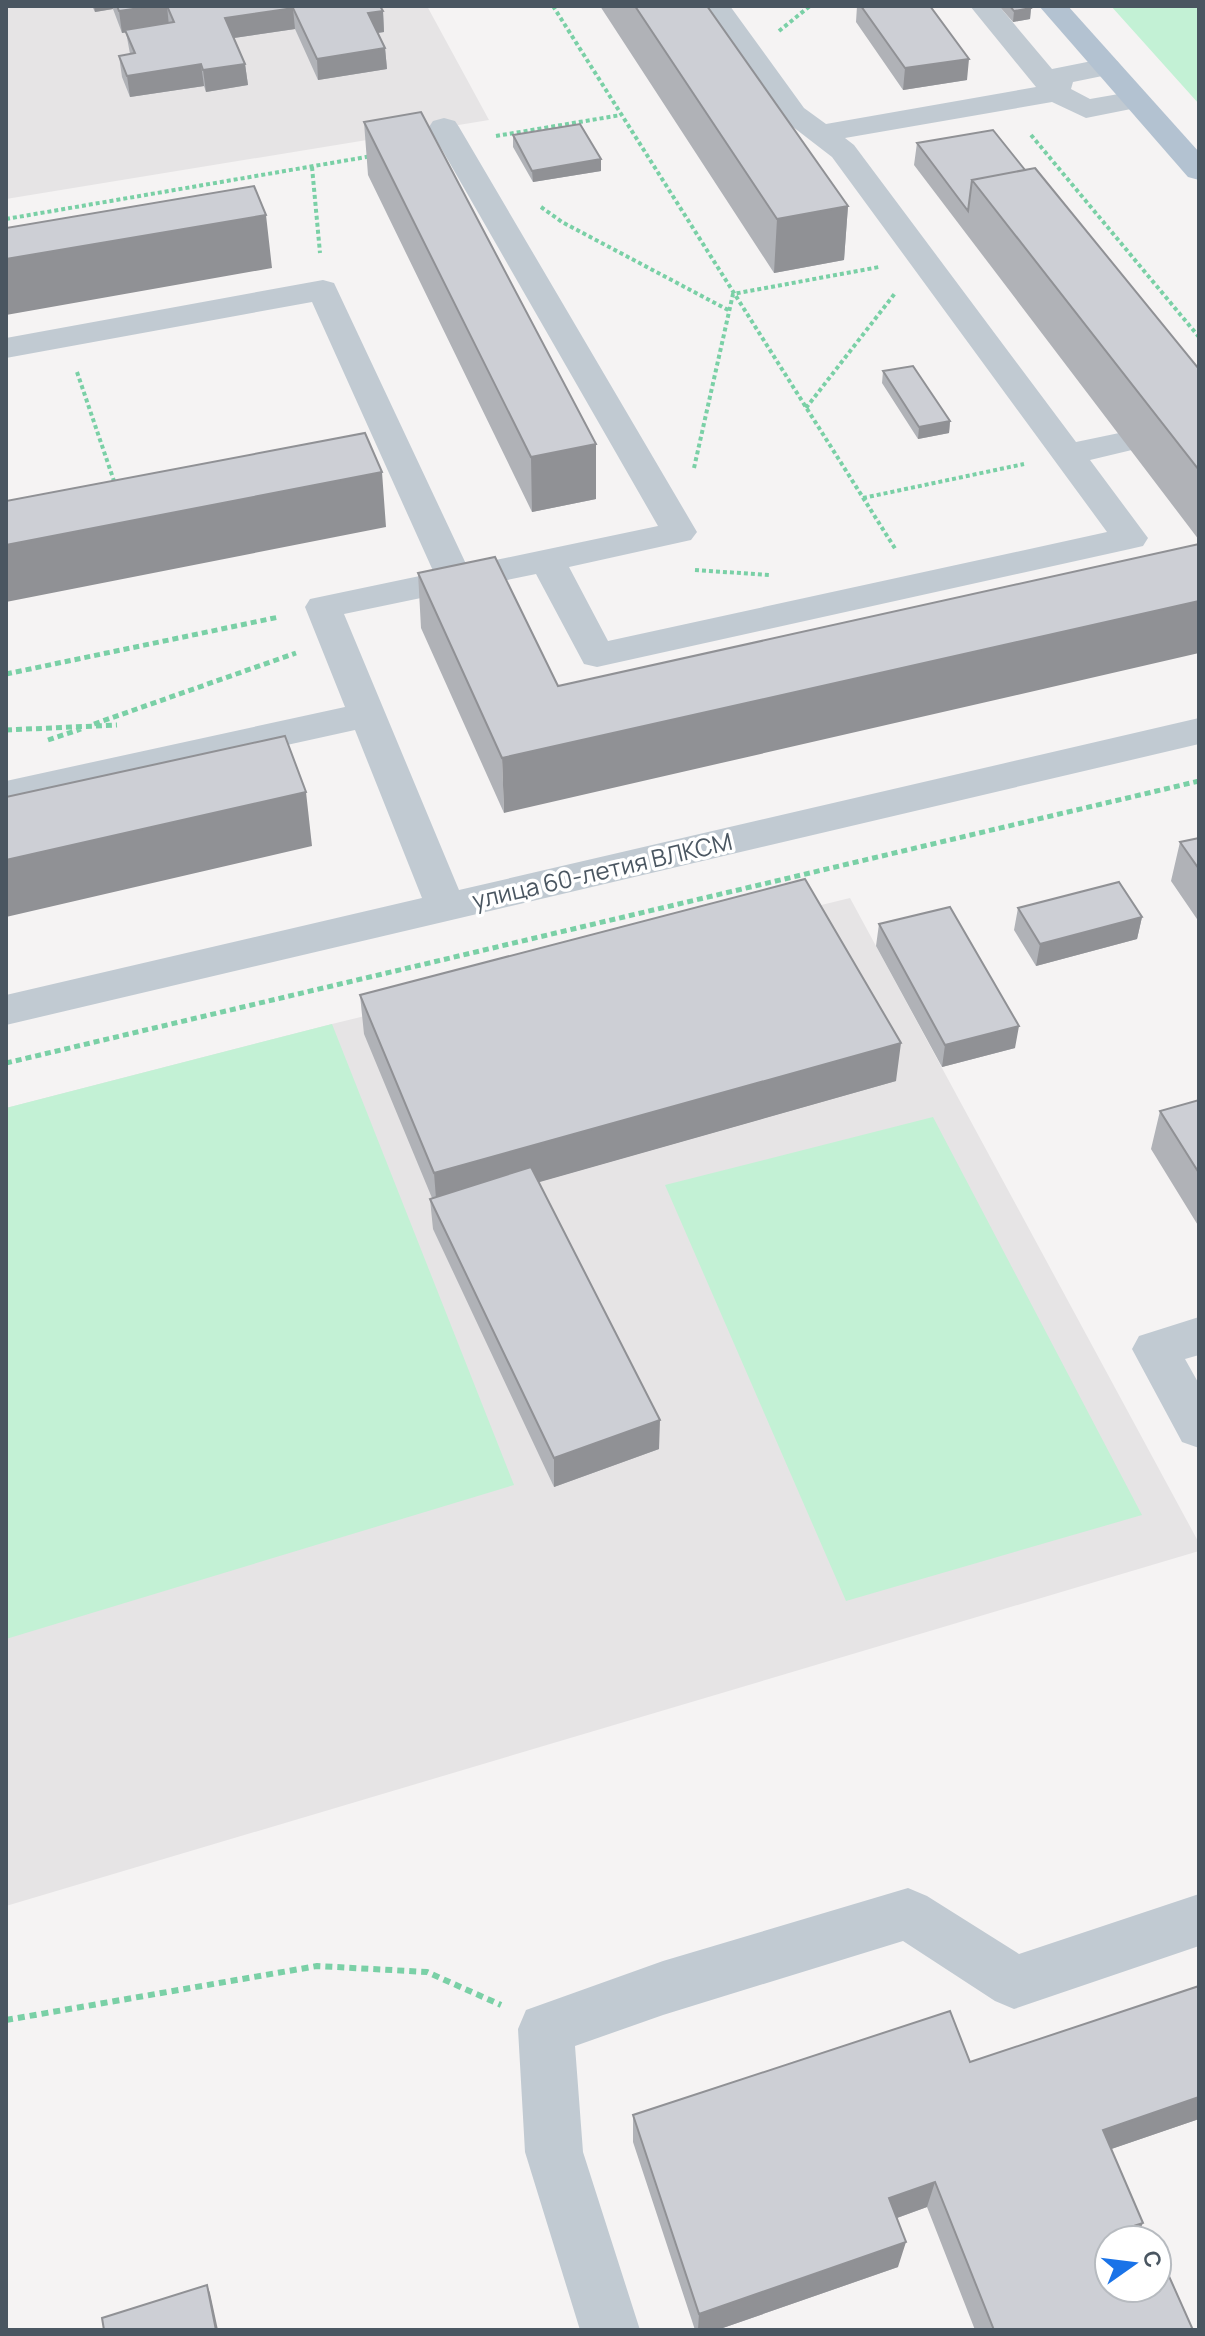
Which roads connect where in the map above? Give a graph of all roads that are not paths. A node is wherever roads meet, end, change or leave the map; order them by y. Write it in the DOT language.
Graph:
graph roads {
  1 [pos="716,6"];
  2 [pos="984,6"];
  3 [pos="1053,6"];
  4 [pos="1084,6"];
  5 [pos="1107,67"];
  6 [pos="1056,92"];
  7 [pos="1136,100"];
  8 [pos="820,134"];
  9 [pos="1199,134"];
  10 [pos="448,135"];
  11 [pos="1199,171"];
  12 [pos="6,348"];
  13 [pos="1124,442"];
  14 [pos="1068,454"];
  15 [pos="547,560"];
  16 [pos="455,580"];
  17 [pos="367,715"];
  18 [pos="1199,731"];
  19 [pos="6,794"];
  20 [pos="446,907"];
  21 [pos="6,1010"];
  22 [pos="1199,1336"];
  23 [pos="1199,1428"];
  24 [pos="1199,1920"];
  25 [pos="610,2330"];
  1 -- 8 [label="street"];
  2 -- 6 [label="street"];
  3 -- 5 [label="main road"];
  4 -- 9 [label="main road"];
  5 -- 6 [label="street"];
  5 -- 7 [label="main road"];
  6 -- 7 [label="street"];
  6 -- 8 [label="street"];
  7 -- 11 [label="main road"];
  8 -- 14 [label="street"];
  10 -- 15 [label="street"];
  12 -- 16 [label="street"];
  13 -- 14 [label="street"];
  14 -- 15 [label="street"];
  15 -- 16 [label="street"];
  16 -- 17 [label="street"];
  17 -- 19 [label="street"];
  17 -- 20 [label="street"];
  18 -- 20 [label="street, улица 60-летия ВЛКСМ"];
  20 -- 21 [label="street, улица 60-летия ВЛКСМ"];
  22 -- 23 [label="street"];
  24 -- 25 [label="street"];
}
